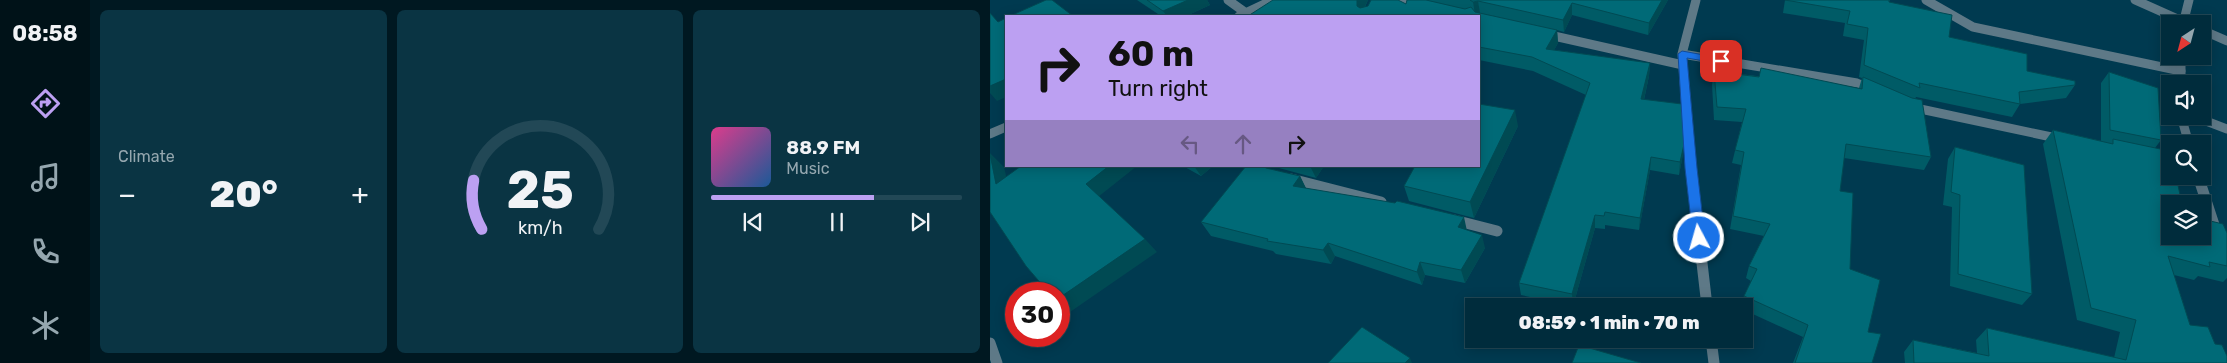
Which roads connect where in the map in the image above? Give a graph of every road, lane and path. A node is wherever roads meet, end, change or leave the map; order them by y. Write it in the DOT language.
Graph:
graph roads {
  1 [pos="1228,0"];
  2 [pos="1273,0"];
  3 [pos="1398,0"];
  4 [pos="1696,0"];
  5 [pos="1926,0"];
  6 [pos="2135,0"];
  7 [pos="2189,0"];
  8 [pos="1424,6"];
  9 [pos="1242,14"];
  10 [pos="2168,15"];
  11 [pos="2186,15"];
  12 [pos="1537,32"];
  13 [pos="2211,34"];
  14 [pos="2227,41"];
  15 [pos="1682,54"];
  16 [pos="1683,65"];
  17 [pos="2181,65"];
  18 [pos="2181,71"];
  19 [pos="2181,75"];
  20 [pos="1883,95"];
  21 [pos="1900,102"];
  22 [pos="2211,123"];
  23 [pos="1005,127"];
  24 [pos="2227,129"];
  25 [pos="990,134"];
  26 [pos="2067,140"];
  27 [pos="1276,176"];
  28 [pos="2201,185"];
  29 [pos="1391,204"];
  30 [pos="1439,216"];
  31 [pos="1497,231"];
  32 [pos="2227,254"];
  33 [pos="1706,298"];
  34 [pos="990,342"];
  35 [pos="1712,348"];
  36 [pos="997,363"];
  37 [pos="1714,363"];
  1 -- 9 [label="street"];
  2 -- 9 [label="street"];
  3 -- 8 [label="street"];
  4 -- 15 [label="street"];
  5 -- 18 [label="street"];
  6 -- 10 [label="street"];
  7 -- 11 [label="street"];
  12 -- 16 [label="street"];
  13 -- 14 [label="street"];
  15 -- 16 [label="street"];
  15 -- 20 [label="street"];
  16 -- 33 [label="street"];
  17 -- 18 [label="street"];
  18 -- 19 [label="street"];
  21 -- 26 [label="street"];
  22 -- 24 [label="street"];
  23 -- 25 [label="street"];
  27 -- 29 [label="street"];
  28 -- 32 [label="street"];
  30 -- 31 [label="street"];
  34 -- 36 [label="street"];
  35 -- 37 [label="street"];
}
